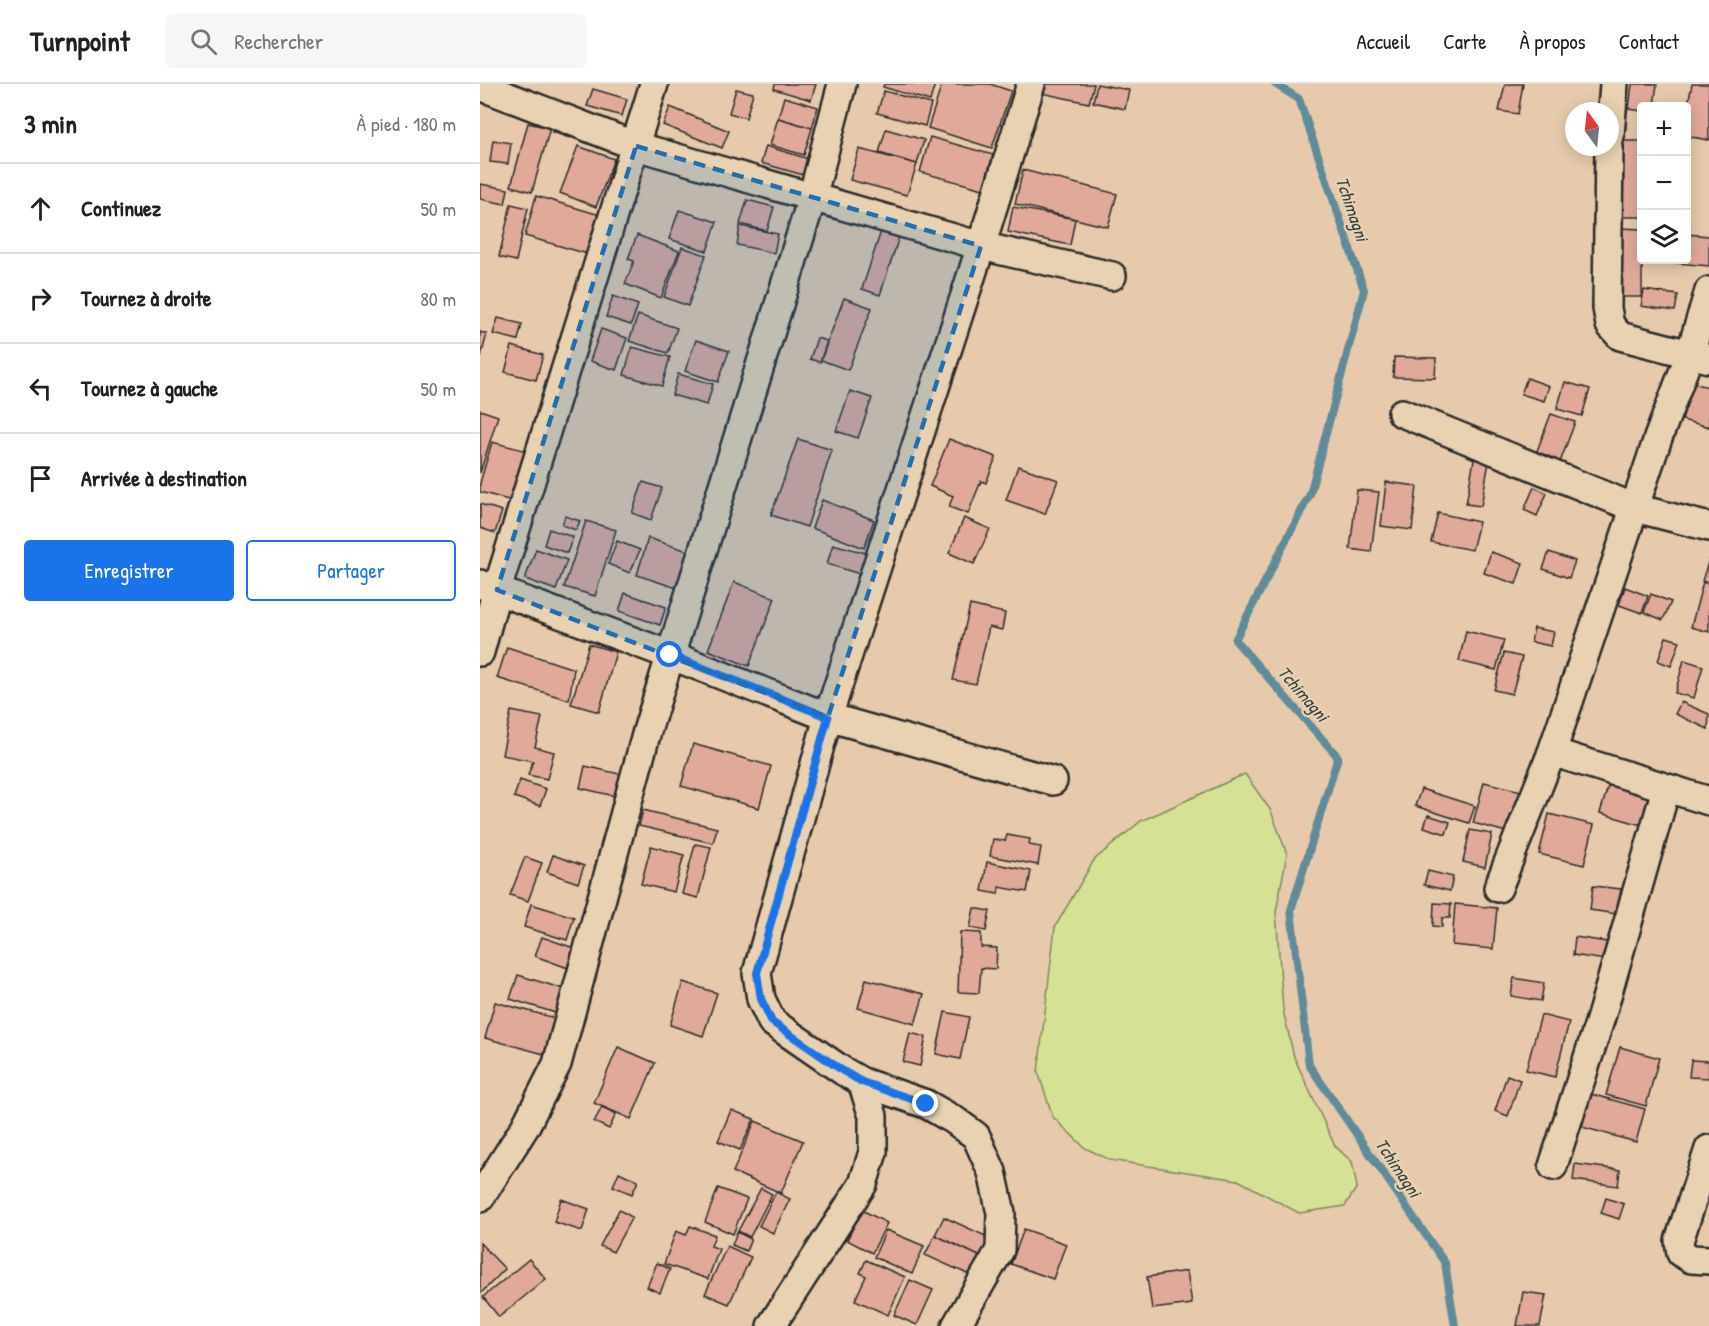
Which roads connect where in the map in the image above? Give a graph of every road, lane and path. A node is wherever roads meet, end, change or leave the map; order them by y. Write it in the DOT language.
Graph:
graph roads {
  1 [pos="654,84"];
  2 [pos="842,84"];
  3 [pos="1031,84"];
  4 [pos="1614,84"];
  5 [pos="480,87"];
  6 [pos="1613,102"];
  7 [pos="636,146"];
  8 [pos="1609,156"];
  9 [pos="812,198"];
  10 [pos="981,246"];
  11 [pos="1112,276"];
  12 [pos="1709,291"];
  13 [pos="1699,356"];
  14 [pos="1402,413"];
  15 [pos="1635,508"];
  16 [pos="1709,527"];
  17 [pos="488,587"];
  18 [pos="480,652"];
  19 [pos="670,655"];
  20 [pos="828,717"];
  21 [pos="1552,752"];
  22 [pos="1053,781"];
  23 [pos="1666,789"];
  24 [pos="1709,801"];
  25 [pos="1498,888"];
  26 [pos="862,1082"];
  27 [pos="1709,1149"];
  28 [pos="1553,1166"];
  29 [pos="480,1198"];
  30 [pos="1709,1260"];
  31 [pos="771,1326"];
  32 [pos="956,1326"];
  1 -- 7 [label="street"];
  2 -- 9 [label="street"];
  3 -- 10 [label="street"];
  4 -- 6 [label="street"];
  5 -- 7 [label="street"];
  7 -- 9 [label="street"];
  7 -- 17 [label="street"];
  8 -- 13 [label="street"];
  9 -- 10 [label="street"];
  9 -- 19 [label="street"];
  10 -- 11 [label="street"];
  10 -- 20 [label="street"];
  12 -- 13 [label="street"];
  13 -- 15 [label="street"];
  14 -- 15 [label="street"];
  15 -- 16 [label="street"];
  15 -- 21 [label="street"];
  17 -- 18 [label="street"];
  17 -- 19 [label="street"];
  19 -- 20 [label="street"];
  19 -- 29 [label="street"];
  20 -- 22 [label="street"];
  20 -- 26 [label="street"];
  21 -- 23 [label="street"];
  21 -- 25 [label="street"];
  23 -- 24 [label="street"];
  23 -- 28 [label="street"];
  26 -- 31 [label="street"];
  26 -- 32 [label="street"];
  27 -- 30 [label="street"];
}
